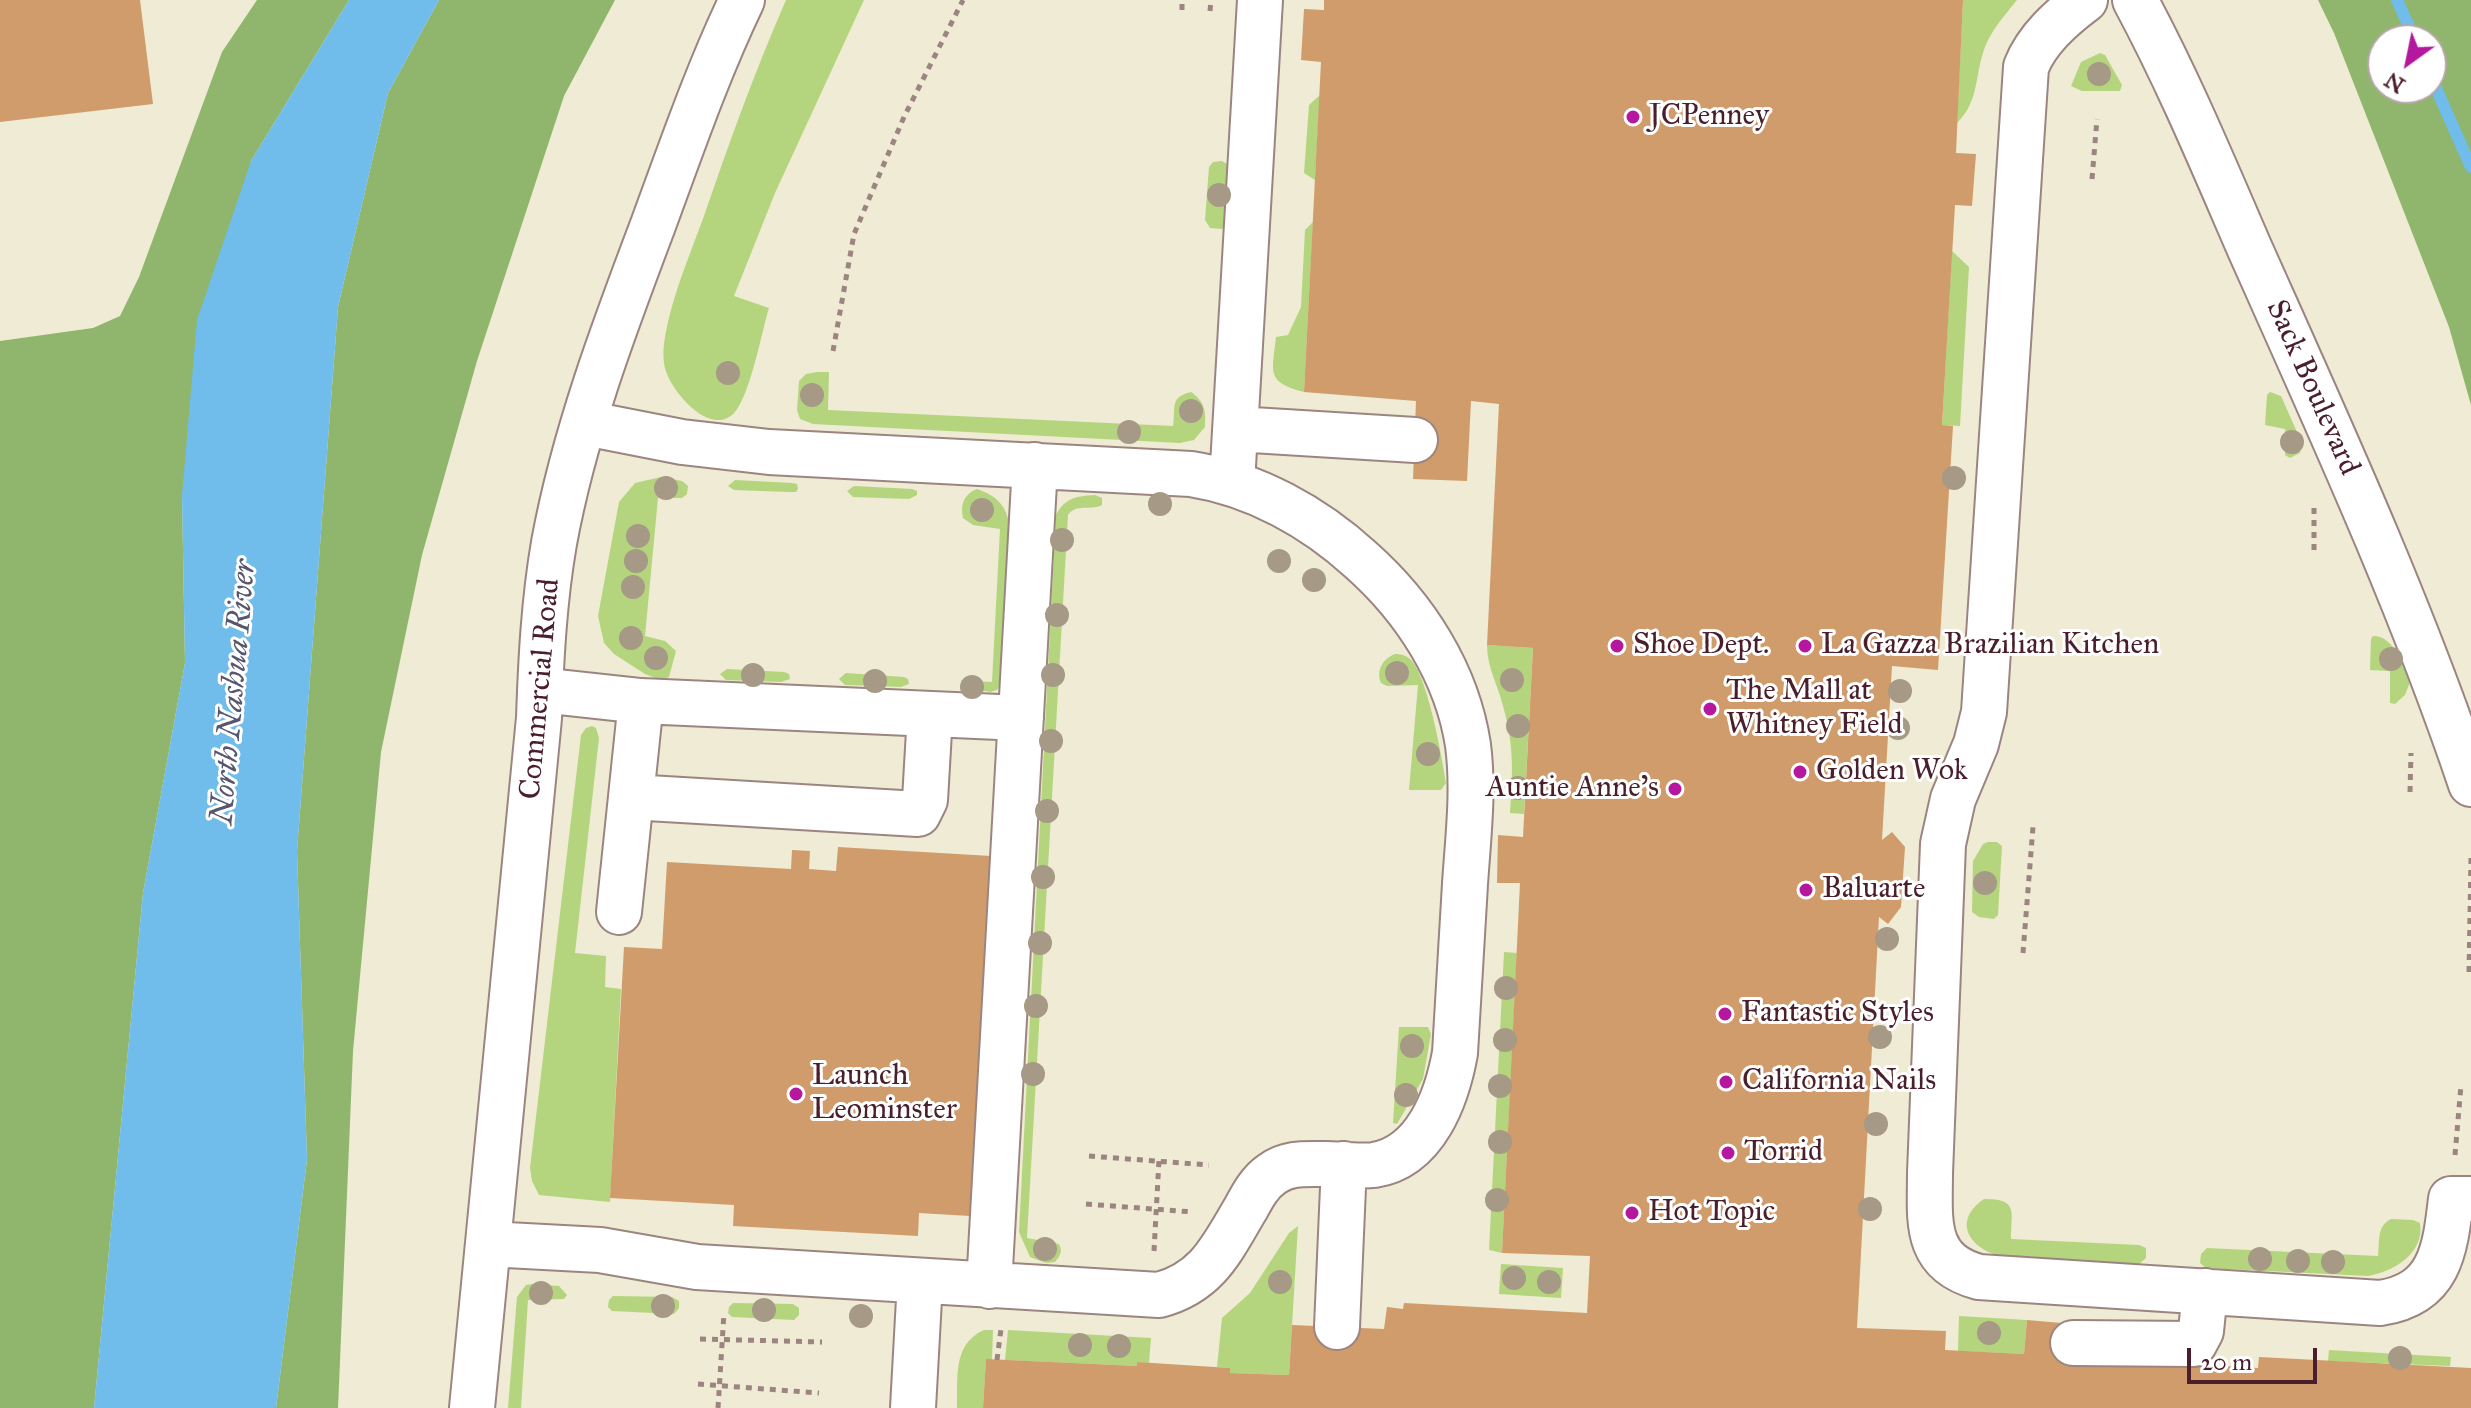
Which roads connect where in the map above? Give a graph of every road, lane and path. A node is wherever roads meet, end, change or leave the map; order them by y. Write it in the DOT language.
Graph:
graph roads {
  1 [pos="742,0"];
  2 [pos="963,0"];
  3 [pos="1182,0"];
  4 [pos="1211,0"];
  5 [pos="1260,0"];
  6 [pos="2085,0"];
  7 [pos="2135,0"];
  8 [pos="1182,10"];
  9 [pos="1210,11"];
  10 [pos="2097,119"];
  11 [pos="2092,179"];
  12 [pos="833,351"];
  13 [pos="585,423"];
  14 [pos="1236,429"];
  15 [pos="1415,440"];
  16 [pos="1035,465"];
  17 [pos="1232,483"];
  18 [pos="2314,504"];
  19 [pos="2314,551"];
  20 [pos="540,690"];
  21 [pos="641,701"];
  22 [pos="930,714"];
  23 [pos="1021,718"];
  24 [pos="2412,746"];
  25 [pos="2471,784"];
  26 [pos="2410,792"];
  27 [pos="631,797"];
  28 [pos="2033,827"];
  29 [pos="2471,858"];
  30 [pos="619,912"];
  31 [pos="2023,953"];
  32 [pos="2469,972"];
  33 [pos="2461,1085"];
  34 [pos="1089,1156"];
  35 [pos="1159,1160"];
  36 [pos="1344,1164"];
  37 [pos="1209,1165"];
  38 [pos="2461,1199"];
  39 [pos="1086,1204"];
  40 [pos="1156,1208"];
  41 [pos="1206,1213"];
  42 [pos="488,1244"];
  43 [pos="920,1281"];
  44 [pos="2205,1291"];
  45 [pos="1151,1296"];
  46 [pos="725,1302"];
  47 [pos="995,1305"];
  48 [pos="1337,1327"];
  49 [pos="700,1339"];
  50 [pos="721,1340"];
  51 [pos="822,1342"];
  52 [pos="2073,1343"];
  53 [pos="997,1360"];
  54 [pos="698,1384"];
  55 [pos="720,1386"];
  56 [pos="819,1393"];
  57 [pos="472,1408"];
  58 [pos="718,1408"];
  59 [pos="913,1408"];
  1 -- 13 [label="street, Commercial Road"];
  2 -- 12 [label="path"];
  3 -- 8 [label="path"];
  4 -- 9 [label="path"];
  5 -- 14 [label="street"];
  6 -- 44 [label="street"];
  7 -- 25 [label="street, Sack Boulevard"];
  10 -- 11 [label="path"];
  13 -- 16 [label="street"];
  13 -- 20 [label="street, Commercial Road"];
  14 -- 15 [label="street"];
  14 -- 17 [label="street"];
  16 -- 17 [label="street"];
  16 -- 23 [label="street"];
  17 -- 36 [label="street"];
  18 -- 19 [label="path"];
  20 -- 21 [label="street"];
  20 -- 42 [label="street, Commercial Road"];
  21 -- 22 [label="street"];
  21 -- 27 [label="street"];
  22 -- 23 [label="street"];
  22 -- 27 [label="street"];
  23 -- 47 [label="street"];
  24 -- 26 [label="path"];
  27 -- 30 [label="street"];
  28 -- 31 [label="path"];
  29 -- 32 [label="path"];
  33 -- 38 [label="path"];
  34 -- 35 [label="path"];
  35 -- 37 [label="path"];
  35 -- 40 [label="path"];
  36 -- 45 [label="street"];
  36 -- 48 [label="street"];
  38 -- 44 [label="street"];
  39 -- 40 [label="path"];
  40 -- 41 [label="path"];
  40 -- 45 [label="path"];
  42 -- 43 [label="street"];
  42 -- 57 [label="street, Commercial Road"];
  43 -- 47 [label="street"];
  43 -- 59 [label="street"];
  44 -- 52 [label="street"];
  45 -- 47 [label="street"];
  46 -- 50 [label="path"];
  47 -- 53 [label="path"];
  49 -- 50 [label="path"];
  50 -- 51 [label="path"];
  50 -- 55 [label="path"];
  54 -- 55 [label="path"];
  55 -- 56 [label="path"];
  55 -- 58 [label="path"];
}
